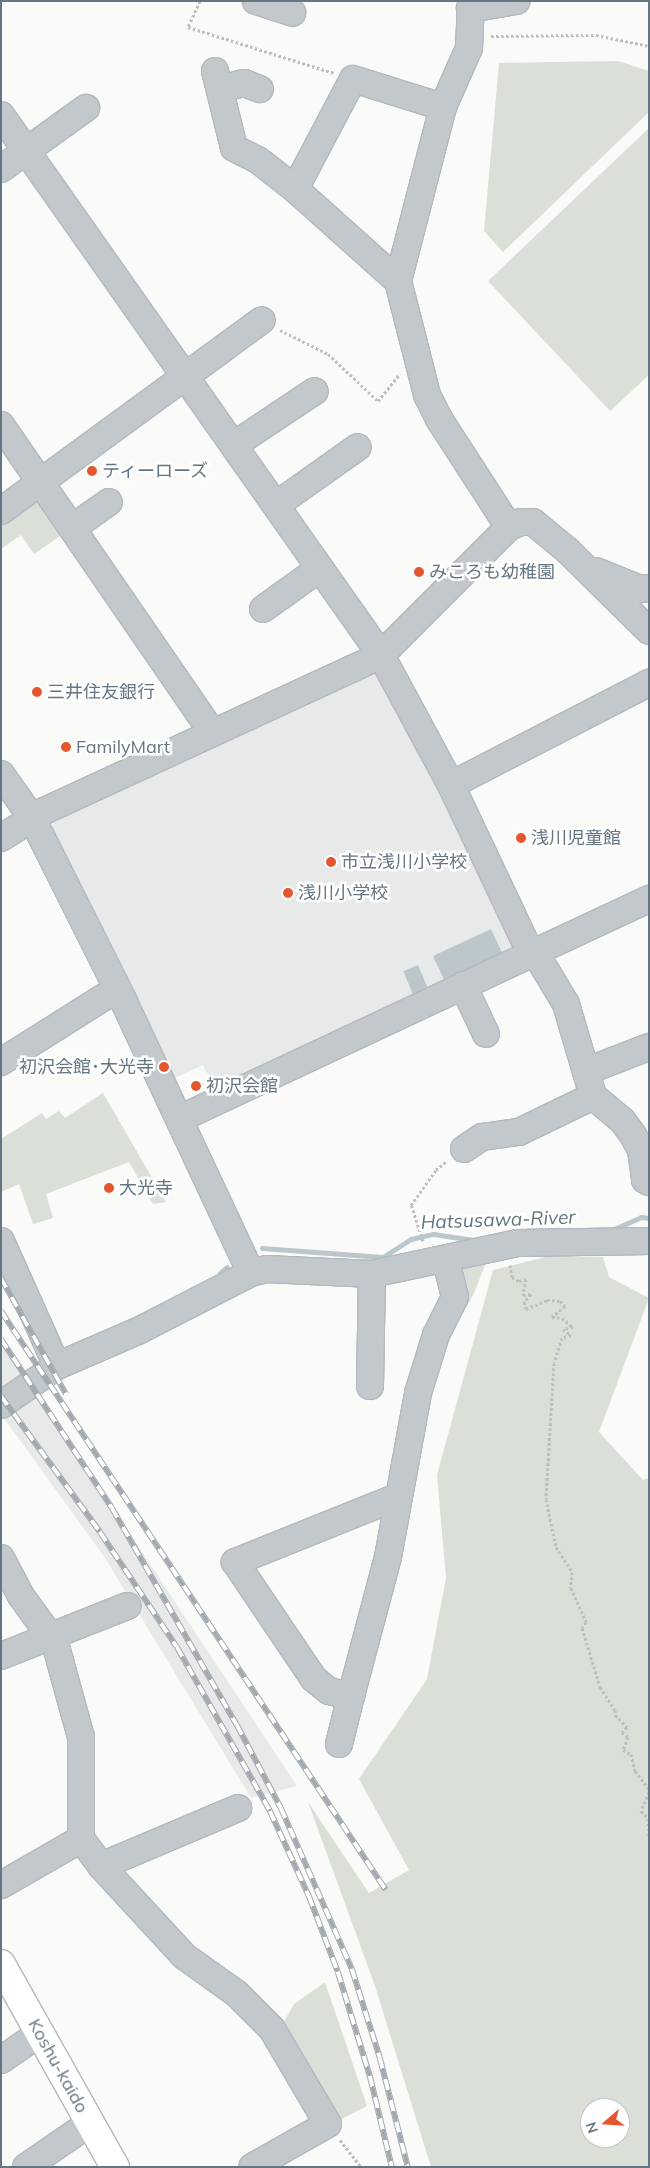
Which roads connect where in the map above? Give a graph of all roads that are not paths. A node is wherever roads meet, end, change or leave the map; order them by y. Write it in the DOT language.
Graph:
graph roads {
  1 [pos="516,1"];
  2 [pos="471,5"];
  3 [pos="260,89"];
  4 [pos="443,107"];
  5 [pos="86,108"];
  6 [pos="1,115"];
  7 [pos="26,151"];
  8 [pos="1,169"];
  9 [pos="295,189"];
  10 [pos="398,281"];
  11 [pos="262,320"];
  12 [pos="185,376"];
  13 [pos="315,391"];
  14 [pos="1,425"];
  15 [pos="234,445"];
  16 [pos="358,446"];
  17 [pos="41,483"];
  18 [pos="109,502"];
  19 [pos="276,505"];
  20 [pos="1,511"];
  21 [pos="509,527"];
  22 [pos="72,528"];
  23 [pos="583,565"];
  24 [pos="320,568"];
  25 [pos="649,588"];
  26 [pos="262,609"];
  27 [pos="649,631"];
  28 [pos="381,655"];
  29 [pos="649,683"];
  30 [pos="212,732"];
  31 [pos="1,774"];
  32 [pos="451,785"];
  33 [pos="32,818"];
  34 [pos="1,838"];
  35 [pos="649,899"];
  36 [pos="531,954"];
  37 [pos="463,985"];
  38 [pos="117,989"];
  39 [pos="486,1034"];
  40 [pos="649,1047"];
  41 [pos="1,1062"];
  42 [pos="587,1071"];
  43 [pos="593,1096"];
  44 [pos="179,1119"];
  45 [pos="464,1148"];
  46 [pos="649,1182"];
  47 [pos="647,1233"];
  48 [pos="1,1241"];
  49 [pos="446,1260"];
  50 [pos="251,1273"];
  51 [pos="372,1274"];
  52 [pos="57,1366"];
  53 [pos="370,1386"];
  54 [pos="1,1405"];
  55 [pos="397,1497"];
  56 [pos="1,1558"];
  57 [pos="127,1606"];
  58 [pos="50,1636"];
  59 [pos="1,1656"];
  60 [pos="351,1696"];
  61 [pos="339,1744"];
  62 [pos="238,1808"];
  63 [pos="81,1839"];
  64 [pos="100,1866"];
  65 [pos="1,1884"];
  66 [pos="1,1964"];
  67 [pos="40,2033"];
  68 [pos="1,2060"];
  69 [pos="90,2123"];
  70 [pos="26,2167"];
  71 [pos="115,2167"];
  72 [pos="252,2167"];
  1 -- 2 [label="street"];
  2 -- 4 [label="street"];
  3 -- 9 [label="street"];
  4 -- 9 [label="street"];
  4 -- 10 [label="street"];
  5 -- 7 [label="street"];
  6 -- 7 [label="street"];
  7 -- 8 [label="street"];
  7 -- 12 [label="street"];
  9 -- 10 [label="street"];
  10 -- 21 [label="street"];
  11 -- 12 [label="street"];
  12 -- 15 [label="street"];
  12 -- 17 [label="street"];
  13 -- 15 [label="street"];
  14 -- 17 [label="street"];
  15 -- 19 [label="street"];
  16 -- 19 [label="street"];
  17 -- 20 [label="street"];
  17 -- 22 [label="street"];
  18 -- 22 [label="street"];
  19 -- 24 [label="street"];
  21 -- 23 [label="street"];
  21 -- 28 [label="street"];
  22 -- 30 [label="street"];
  23 -- 25 [label="street"];
  23 -- 27 [label="street"];
  24 -- 26 [label="street"];
  24 -- 28 [label="street"];
  28 -- 30 [label="street"];
  28 -- 32 [label="street"];
  29 -- 32 [label="street"];
  30 -- 33 [label="street"];
  31 -- 33 [label="street"];
  32 -- 36 [label="street"];
  33 -- 34 [label="street"];
  33 -- 38 [label="street"];
  35 -- 36 [label="street"];
  36 -- 37 [label="street"];
  36 -- 42 [label="street"];
  37 -- 39 [label="street"];
  37 -- 44 [label="street"];
  38 -- 41 [label="street"];
  38 -- 44 [label="street"];
  40 -- 42 [label="street"];
  42 -- 43 [label="street"];
  43 -- 45 [label="street"];
  43 -- 46 [label="street"];
  44 -- 50 [label="street"];
  47 -- 49 [label="street"];
  48 -- 52 [label="street"];
  49 -- 51 [label="street"];
  49 -- 55 [label="street"];
  50 -- 51 [label="street"];
  50 -- 52 [label="street"];
  51 -- 53 [label="street"];
  52 -- 54 [label="street"];
  55 -- 60 [label="street"];
  55 -- 60 [label="street"];
  56 -- 58 [label="street"];
  57 -- 58 [label="street"];
  58 -- 59 [label="street"];
  58 -- 63 [label="street"];
  60 -- 61 [label="street"];
  62 -- 64 [label="street"];
  63 -- 64 [label="street"];
  63 -- 65 [label="street"];
  64 -- 72 [label="street"];
  66 -- 67 [label="highway, Koshu-kaido"];
  67 -- 68 [label="street"];
  67 -- 69 [label="highway, Koshu-kaido"];
  69 -- 70 [label="street"];
  69 -- 71 [label="highway, Koshu-kaido"];
}
